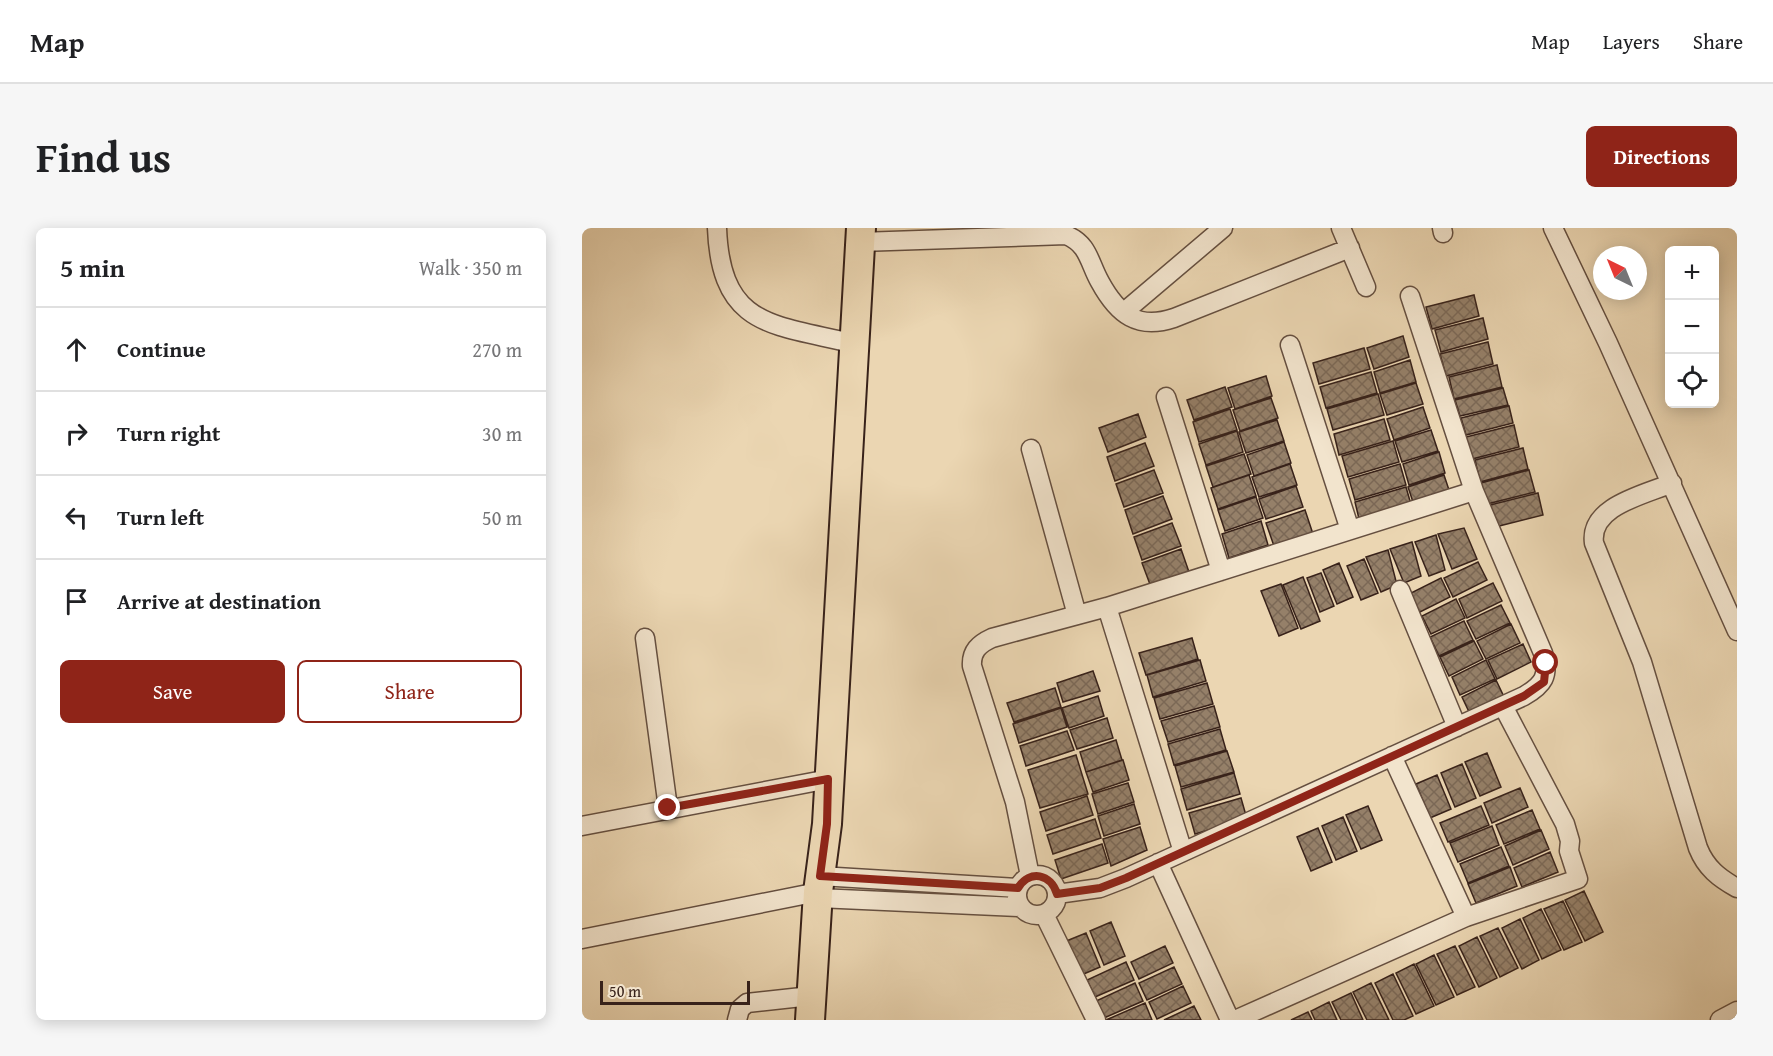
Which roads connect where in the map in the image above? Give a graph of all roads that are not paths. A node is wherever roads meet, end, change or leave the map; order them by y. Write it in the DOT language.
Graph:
graph roads {
  1 [pos="717,228"];
  2 [pos="1222,228"];
  3 [pos="1341,228"];
  4 [pos="1553,228"];
  5 [pos="974,232"];
  6 [pos="861,235"];
  7 [pos="1083,236"];
  8 [pos="1350,248"];
  9 [pos="1366,287"];
  10 [pos="1410,296"];
  11 [pos="1117,305"];
  12 [pos="855,344"];
  13 [pos="1290,345"];
  14 [pos="1166,397"];
  15 [pos="1031,449"];
  16 [pos="1672,483"];
  17 [pos="1474,491"];
  18 [pos="1350,530"];
  19 [pos="1221,571"];
  20 [pos="1400,590"];
  21 [pos="1107,607"];
  22 [pos="1077,615"];
  23 [pos="1737,631"];
  24 [pos="645,638"];
  25 [pos="1503,706"];
  26 [pos="1457,727"];
  27 [pos="1392,756"];
  28 [pos="828,779"];
  29 [pos="668,808"];
  30 [pos="582,826"];
  31 [pos="1183,852"];
  32 [pos="1158,863"];
  33 [pos="1024,882"];
  34 [pos="819,888"];
  35 [pos="1737,888"];
  36 [pos="1057,894"];
  37 [pos="1020,907"];
  38 [pos="1044,914"];
  39 [pos="1466,916"];
  40 [pos="582,939"];
  41 [pos="810,1008"];
  42 [pos="1737,1011"];
  43 [pos="737,1020"];
  44 [pos="1096,1020"];
  45 [pos="1230,1020"];
  46 [pos="1235,1020"];
  47 [pos="1720,1020"];
  1 -- 12 [label="street"];
  2 -- 11 [label="street"];
  3 -- 8 [label="street"];
  4 -- 16 [label="street"];
  5 -- 6 [label="street"];
  5 -- 7 [label="street"];
  6 -- 12 [label="main road"];
  7 -- 11 [label="street"];
  8 -- 9 [label="street"];
  8 -- 11 [label="street"];
  10 -- 17 [label="street"];
  12 -- 28 [label="main road"];
  13 -- 18 [label="street"];
  14 -- 19 [label="street"];
  15 -- 22 [label="street"];
  16 -- 23 [label="street"];
  16 -- 35 [label="street"];
  17 -- 18 [label="street"];
  17 -- 25 [label="street"];
  18 -- 19 [label="street"];
  19 -- 21 [label="street"];
  20 -- 26 [label="street"];
  21 -- 22 [label="street"];
  21 -- 31 [label="street"];
  22 -- 33 [label="street"];
  24 -- 29 [label="street"];
  25 -- 26 [label="street"];
  25 -- 39 [label="street"];
  26 -- 27 [label="street"];
  27 -- 31 [label="street"];
  27 -- 39 [label="street"];
  28 -- 29 [label="street"];
  28 -- 34 [label="main road"];
  29 -- 30 [label="street"];
  31 -- 32 [label="street"];
  32 -- 36 [label="street"];
  32 -- 45 [label="street"];
  33 -- 34 [label="street"];
  33 -- 36 [label="street"];
  33 -- 37 [label="street"];
  34 -- 37 [label="street"];
  34 -- 40 [label="street"];
  34 -- 41 [label="main road"];
  36 -- 38 [label="street"];
  37 -- 38 [label="street"];
  38 -- 44 [label="street"];
  39 -- 46 [label="street"];
  41 -- 43 [label="street"];
  42 -- 47 [label="street"];
}
